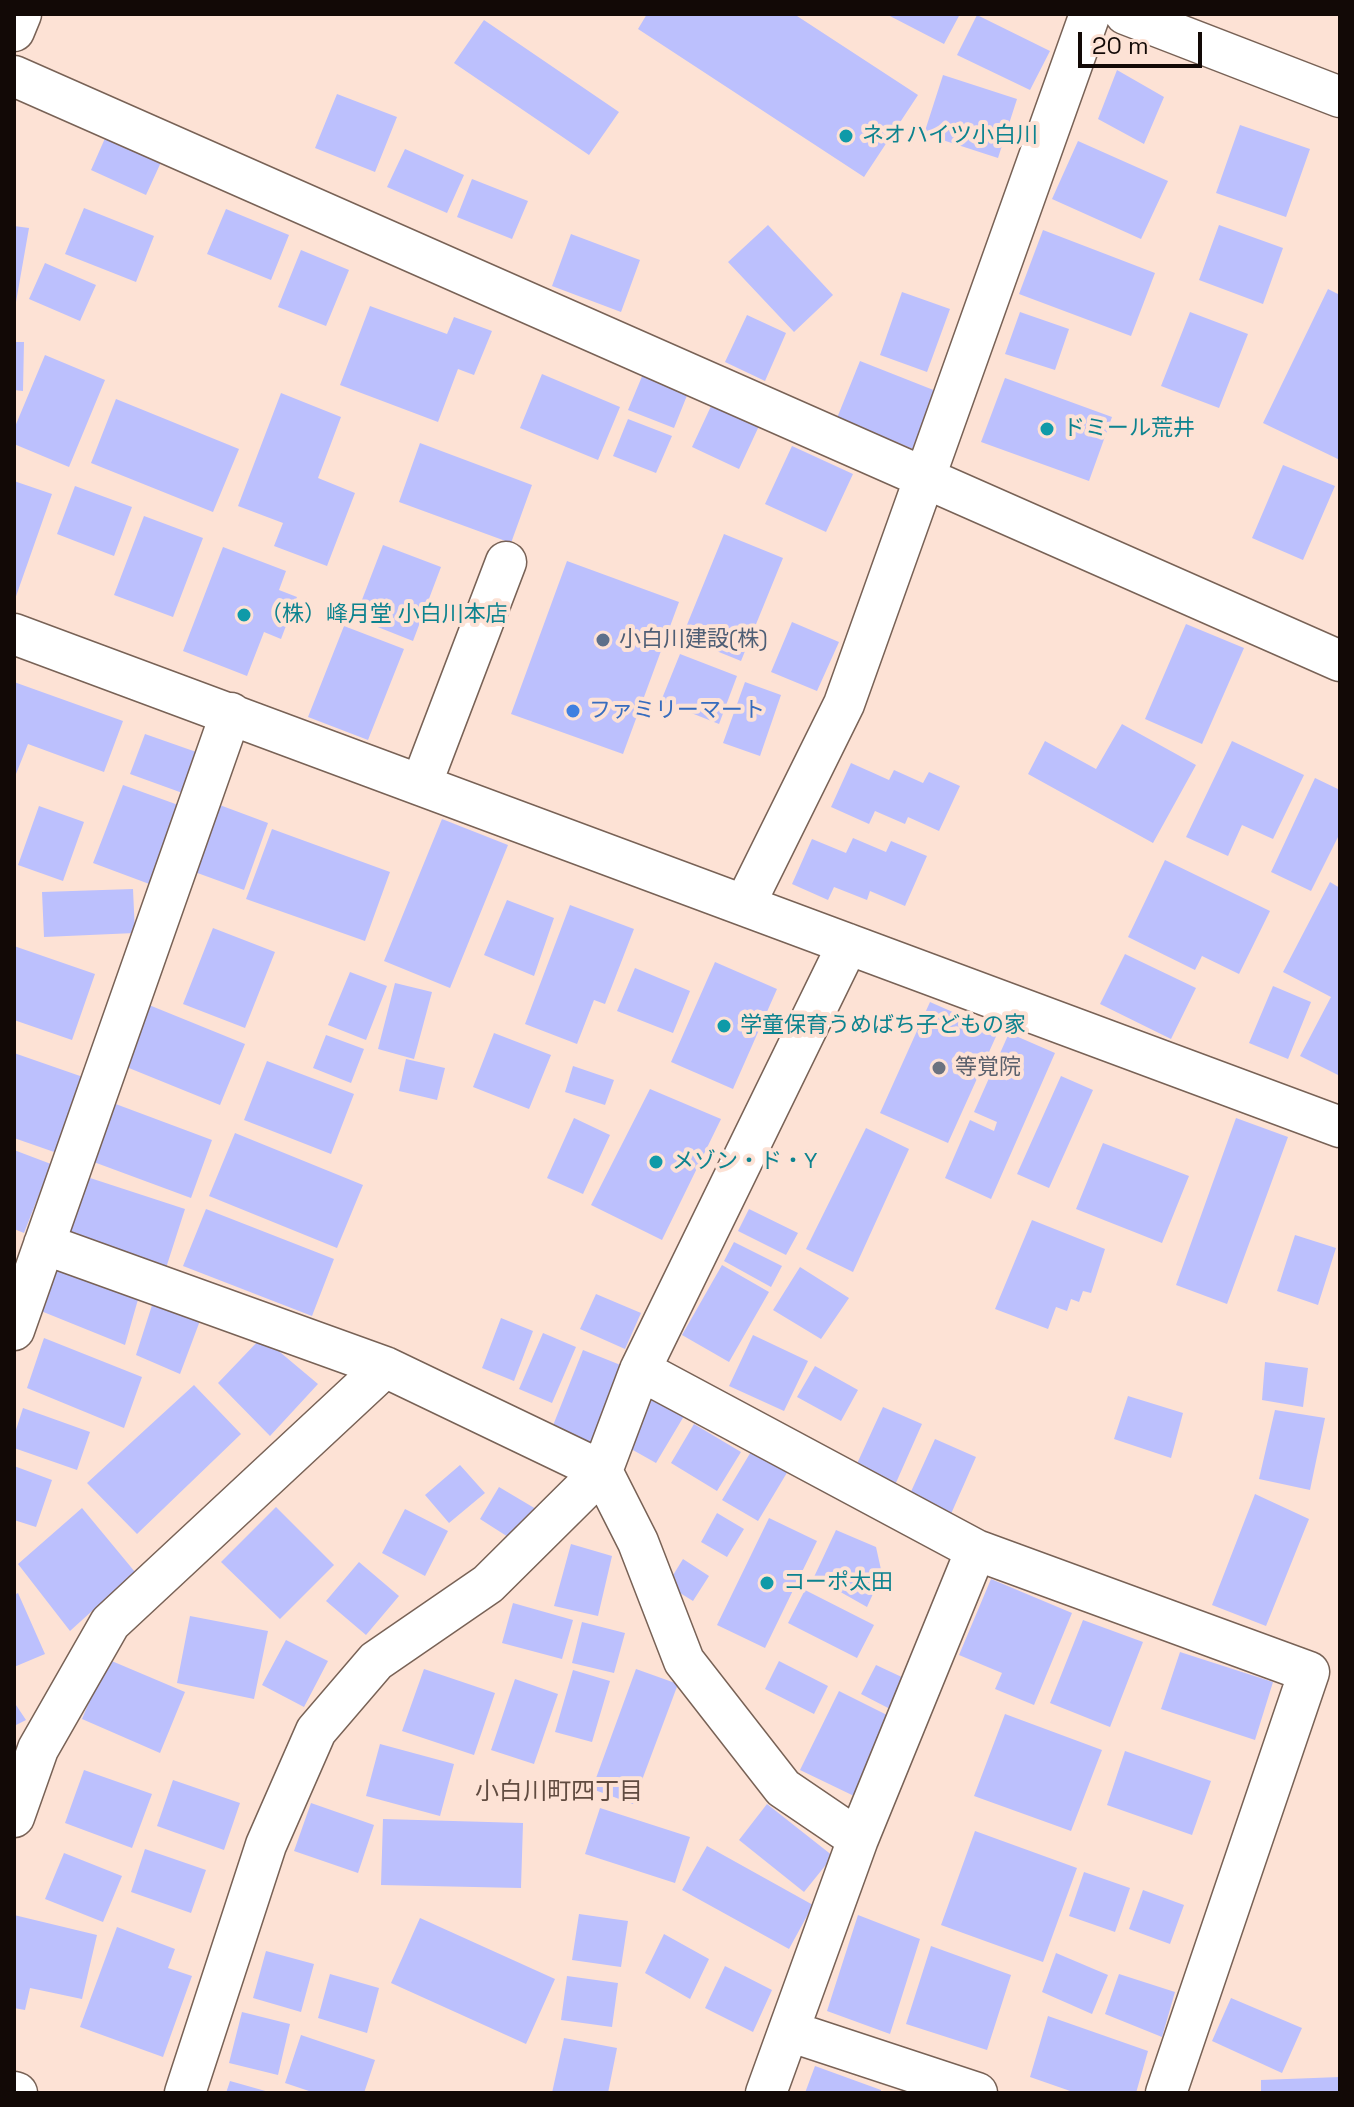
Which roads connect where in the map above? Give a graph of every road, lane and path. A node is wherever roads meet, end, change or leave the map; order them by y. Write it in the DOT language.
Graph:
graph roads {
  1 [pos="21,14"];
  2 [pos="1090,14"];
  3 [pos="1125,14"];
  4 [pos="14,31"];
  5 [pos="14,76"];
  6 [pos="1340,97"];
  7 [pos="924,480"];
  8 [pos="506,562"];
  9 [pos="14,634"];
  10 [pos="1340,661"];
  11 [pos="231,713"];
  12 [pos="421,785"];
  13 [pos="745,904"];
  14 [pos="848,944"];
  15 [pos="1340,1127"];
  16 [pos="44,1244"];
  17 [pos="14,1330"];
  18 [pos="385,1367"];
  19 [pos="640,1370"];
  20 [pos="602,1471"];
  21 [pos="976,1550"];
  22 [pos="14,1817"];
  23 [pos="858,1839"];
  24 [pos="789,2031"];
  25 [pos="185,2093"];
  26 [pos="766,2093"];
  27 [pos="977,2093"];
  28 [pos="1166,2093"];
  1 -- 4 [label="street"];
  2 -- 7 [label="street"];
  3 -- 6 [label="street"];
  5 -- 7 [label="street"];
  7 -- 10 [label="street"];
  7 -- 13 [label="street"];
  8 -- 12 [label="street"];
  9 -- 11 [label="street"];
  11 -- 12 [label="street"];
  11 -- 16 [label="street"];
  12 -- 13 [label="street"];
  13 -- 14 [label="street"];
  14 -- 15 [label="street"];
  14 -- 19 [label="street"];
  16 -- 17 [label="street"];
  16 -- 18 [label="street"];
  18 -- 20 [label="street"];
  18 -- 22 [label="street"];
  19 -- 20 [label="street"];
  19 -- 21 [label="street"];
  20 -- 23 [label="street"];
  20 -- 25 [label="street"];
  21 -- 23 [label="street"];
  21 -- 28 [label="street"];
  23 -- 24 [label="street"];
  24 -- 26 [label="street"];
  24 -- 27 [label="street"];
}
